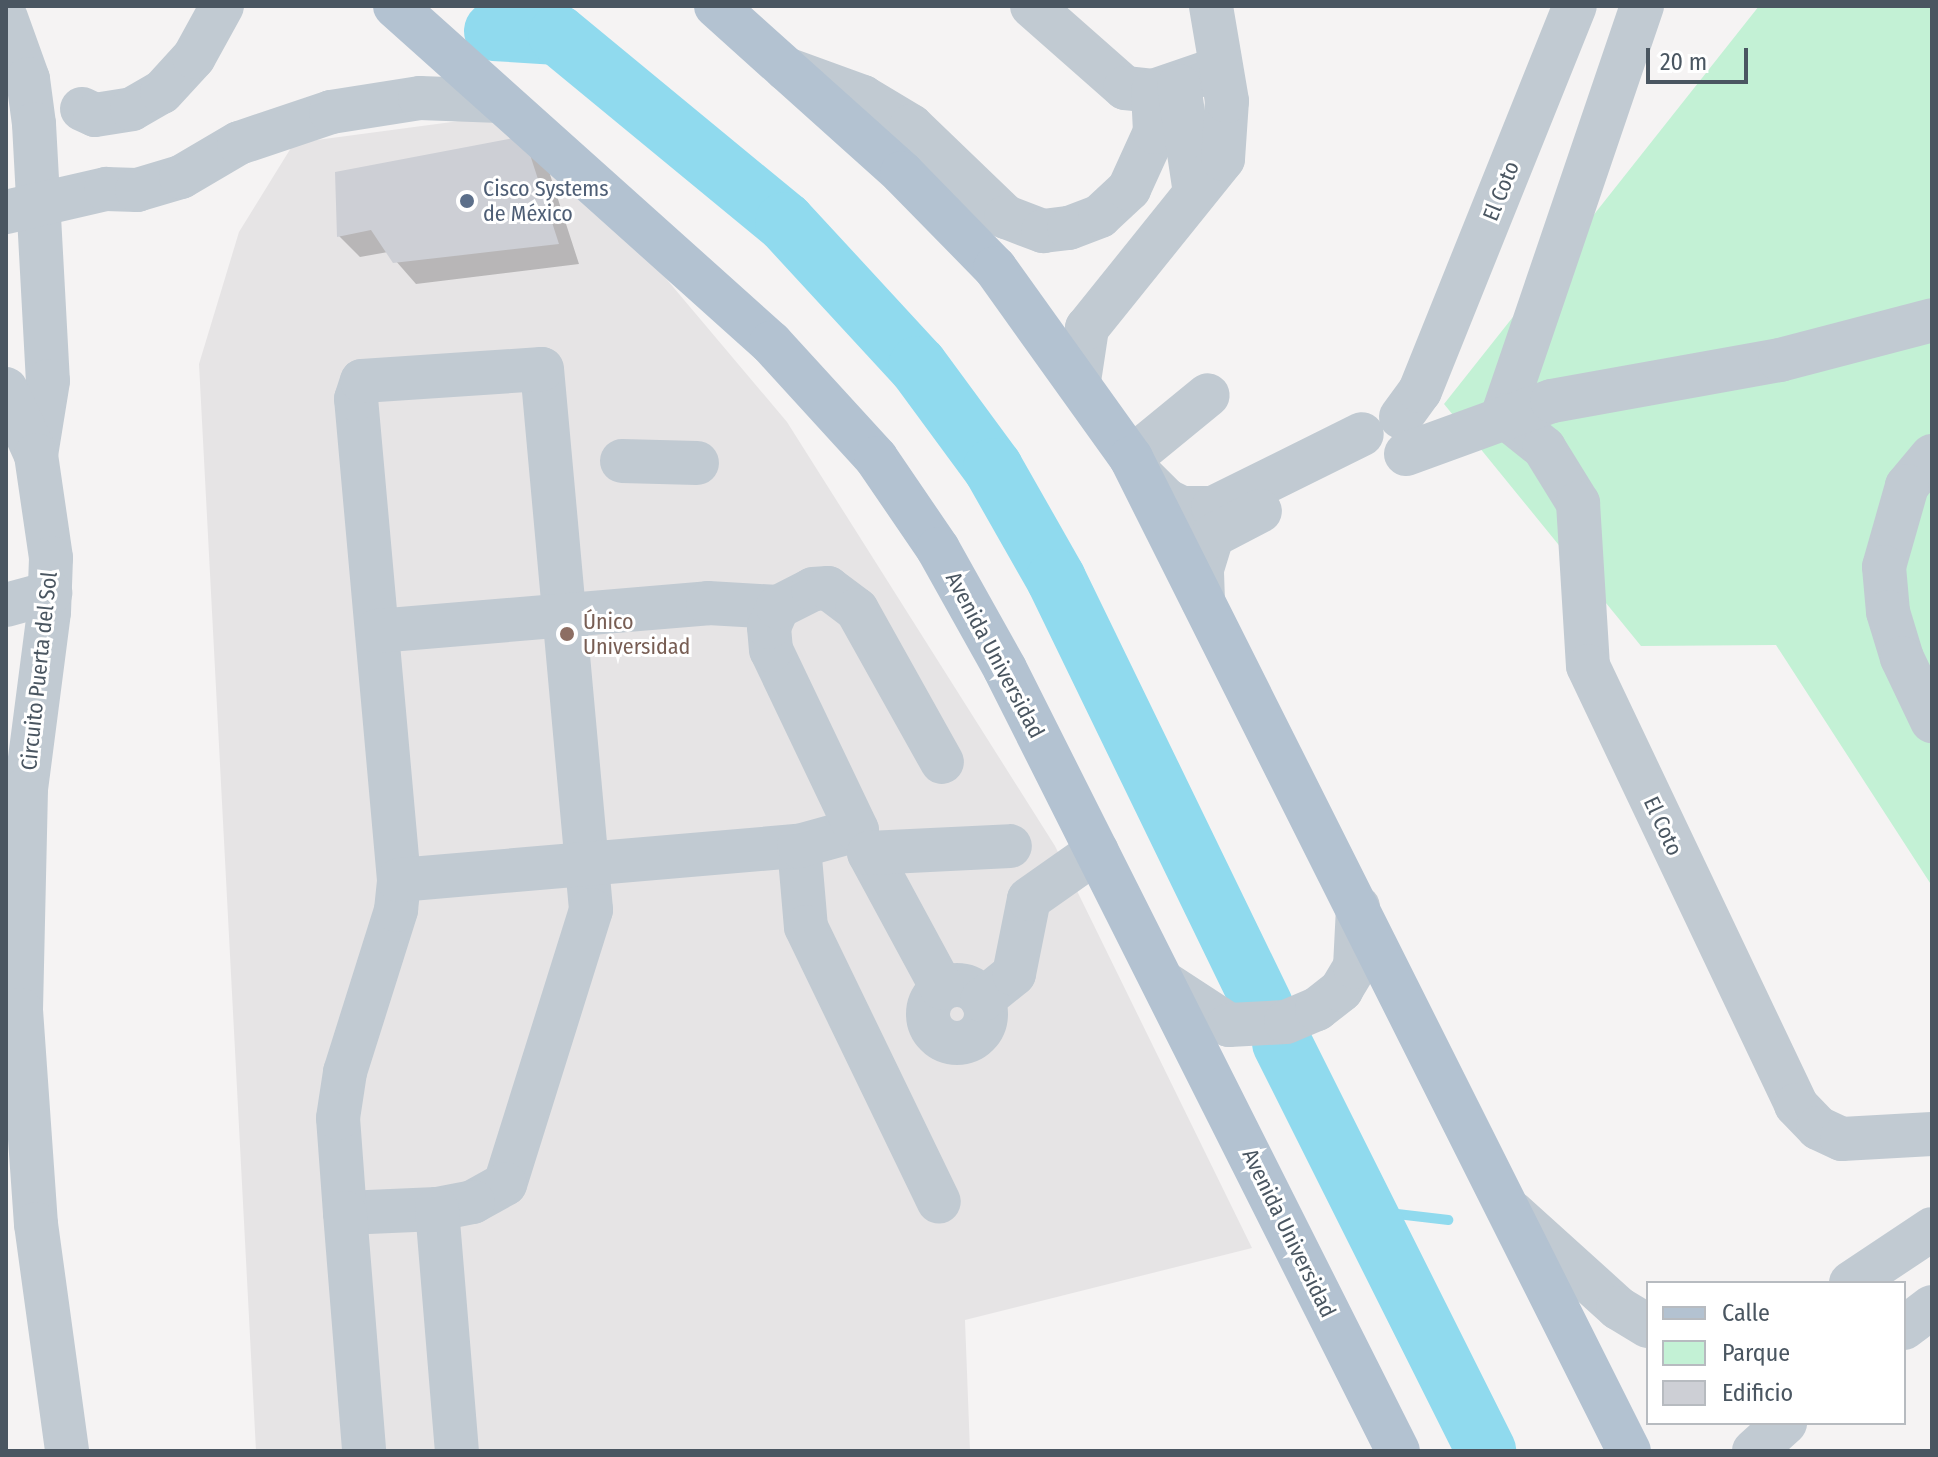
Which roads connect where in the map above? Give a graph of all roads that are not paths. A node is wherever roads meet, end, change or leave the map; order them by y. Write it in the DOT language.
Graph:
graph roads {
  1 [pos="222,6"];
  2 [pos="395,6"];
  3 [pos="716,6"];
  4 [pos="1032,6"];
  5 [pos="1211,6"];
  6 [pos="1575,6"];
  7 [pos="1642,6"];
  8 [pos="6,18"];
  9 [pos="1078,22"];
  10 [pos="786,69"];
  11 [pos="1176,82"];
  12 [pos="500,101"];
  13 [pos="20,128"];
  14 [pos="21,209"];
  15 [pos="1932,320"];
  16 [pos="1079,381"];
  17 [pos="6,389"];
  18 [pos="1208,395"];
  19 [pos="1503,415"];
  20 [pos="1385,441"];
  21 [pos="36,455"];
  22 [pos="1932,456"];
  23 [pos="622,461"];
  24 [pos="697,463"];
  25 [pos="1135,466"];
  26 [pos="50,593"];
  27 [pos="1203,601"];
  28 [pos="6,605"];
  29 [pos="778,607"];
  30 [pos="564,616"];
  31 [pos="377,631"];
  32 [pos="1932,721"];
  33 [pos="942,762"];
  34 [pos="799,846"];
  35 [pos="1010,846"];
  36 [pos="1097,851"];
  37 [pos="587,865"];
  38 [pos="399,880"];
  39 [pos="1358,907"];
  40 [pos="14,948"];
  41 [pos="1166,984"];
  42 [pos="1932,1134"];
  43 [pos="939,1202"];
  44 [pos="437,1209"];
  45 [pos="345,1213"];
  46 [pos="1513,1213"];
  47 [pos="21,1225"];
  48 [pos="1932,1229"];
  49 [pos="1854,1281"];
  50 [pos="1932,1307"];
  51 [pos="1646,1325"];
  52 [pos="1906,1326"];
  53 [pos="1783,1425"];
  54 [pos="67,1451"];
  55 [pos="364,1451"];
  56 [pos="457,1451"];
  57 [pos="1398,1451"];
  58 [pos="1629,1451"];
  59 [pos="1754,1451"];
  1 -- 13 [label="street"];
  2 -- 12 [label="main road, Avenida Universidad"];
  3 -- 10 [label="main road"];
  4 -- 9 [label="street"];
  5 -- 11 [label="street"];
  6 -- 20 [label="street, El Coto"];
  7 -- 19 [label="street"];
  8 -- 13 [label="street, Circuito Puerta del Sol"];
  9 -- 11 [label="street"];
  10 -- 11 [label="street"];
  10 -- 16 [label="main road"];
  11 -- 16 [label="street"];
  12 -- 14 [label="street"];
  12 -- 36 [label="main road, Avenida Universidad"];
  13 -- 14 [label="street, Circuito Puerta del Sol"];
  14 -- 21 [label="street, Circuito Puerta del Sol"];
  15 -- 19 [label="street"];
  16 -- 25 [label="main road"];
  17 -- 21 [label="street, Circuito Puerta del Sol"];
  18 -- 25 [label="street"];
  19 -- 20 [label="street"];
  19 -- 42 [label="street, El Coto"];
  20 -- 25 [label="street"];
  20 -- 27 [label="street"];
  21 -- 26 [label="street, Circuito Puerta del Sol"];
  22 -- 32 [label="street"];
  23 -- 24 [label="street"];
  25 -- 27 [label="main road"];
  26 -- 28 [label="street"];
  26 -- 40 [label="street, Circuito Puerta del Sol"];
  27 -- 39 [label="main road"];
  29 -- 30 [label="street"];
  29 -- 33 [label="street"];
  29 -- 34 [label="street"];
  30 -- 31 [label="street"];
  30 -- 31 [label="street"];
  30 -- 37 [label="street"];
  31 -- 38 [label="street"];
  34 -- 37 [label="street"];
  34 -- 43 [label="street"];
  35 -- 36 [label="street"];
  36 -- 41 [label="main road, Avenida Universidad"];
  37 -- 38 [label="street"];
  37 -- 44 [label="street"];
  38 -- 45 [label="street"];
  39 -- 41 [label="street"];
  39 -- 46 [label="main road"];
  40 -- 47 [label="street, Circuito Puerta del Sol"];
  41 -- 57 [label="main road, Avenida Universidad"];
  44 -- 45 [label="street"];
  44 -- 56 [label="street"];
  45 -- 55 [label="street"];
  46 -- 51 [label="street"];
  46 -- 58 [label="main road"];
  47 -- 54 [label="street, Circuito Puerta del Sol"];
  48 -- 49 [label="street"];
  50 -- 52 [label="street"];
  53 -- 59 [label="street"];
}
